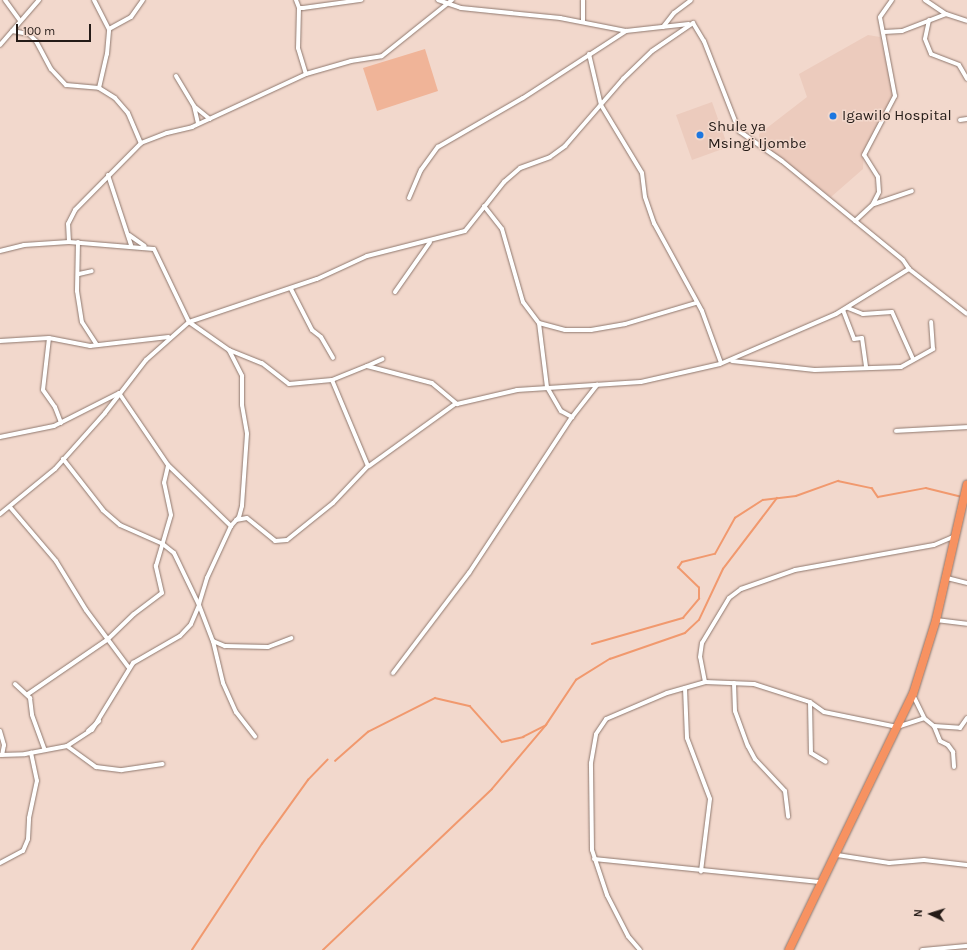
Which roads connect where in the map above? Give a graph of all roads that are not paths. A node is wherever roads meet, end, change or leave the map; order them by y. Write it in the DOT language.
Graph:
graph roads {
  1 [pos="5,0"];
  2 [pos="39,0"];
  3 [pos="94,0"];
  4 [pos="143,0"];
  5 [pos="296,0"];
  6 [pos="361,0"];
  7 [pos="438,0"];
  8 [pos="452,0"];
  9 [pos="583,0"];
  10 [pos="691,0"];
  11 [pos="892,0"];
  12 [pos="925,0"];
  13 [pos="447,5"];
  14 [pos="299,8"];
  15 [pos="946,14"];
  16 [pos="19,19"];
  17 [pos="929,20"];
  18 [pos="967,21"];
  19 [pos="583,22"];
  20 [pos="688,24"];
  21 [pos="15,27"];
  22 [pos="663,27"];
  23 [pos="109,29"];
  24 [pos="12,31"];
  25 [pos="20,31"];
  26 [pos="626,31"];
  27 [pos="884,32"];
  28 [pos="0,45"];
  29 [pos="589,54"];
  30 [pos="306,74"];
  31 [pos="176,76"];
  32 [pos="967,79"];
  33 [pos="99,88"];
  34 [pos="601,105"];
  35 [pos="194,106"];
  36 [pos="210,119"];
  37 [pos="967,119"];
  38 [pos="960,120"];
  39 [pos="198,124"];
  40 [pos="141,143"];
  41 [pos="108,175"];
  42 [pos="912,191"];
  43 [pos="408,198"];
  44 [pos="873,204"];
  45 [pos="484,206"];
  46 [pos="855,221"];
  47 [pos="129,235"];
  48 [pos="430,241"];
  49 [pos="69,242"];
  50 [pos="78,242"];
  51 [pos="132,245"];
  52 [pos="146,246"];
  53 [pos="0,251"];
  54 [pos="909,269"];
  55 [pos="92,271"];
  56 [pos="79,274"];
  57 [pos="291,289"];
  58 [pos="395,292"];
  59 [pos="696,303"];
  60 [pos="848,308"];
  61 [pos="843,310"];
  62 [pos="967,314"];
  63 [pos="189,322"];
  64 [pos="931,322"];
  65 [pos="539,323"];
  66 [pos="168,337"];
  67 [pos="49,338"];
  68 [pos="0,341"];
  69 [pos="97,345"];
  70 [pos="229,350"];
  71 [pos="333,358"];
  72 [pos="383,359"];
  73 [pos="913,360"];
  74 [pos="720,364"];
  75 [pos="367,366"];
  76 [pos="866,367"];
  77 [pos="332,380"];
  78 [pos="597,385"];
  79 [pos="547,387"];
  80 [pos="119,393"];
  81 [pos="455,404"];
  82 [pos="572,417"];
  83 [pos="61,423"];
  84 [pos="967,427"];
  85 [pos="896,431"];
  86 [pos="0,437"];
  87 [pos="63,458"];
  88 [pos="168,465"];
  89 [pos="368,466"];
  90 [pos="966,489"];
  91 [pos="10,507"];
  92 [pos="0,514"];
  93 [pos="236,520"];
  94 [pos="230,526"];
  95 [pos="958,535"];
  96 [pos="163,544"];
  97 [pos="947,578"];
  98 [pos="967,583"];
  99 [pos="199,605"];
  100 [pos="936,620"];
  101 [pos="967,624"];
  102 [pos="291,638"];
  103 [pos="107,640"];
  104 [pos="214,641"];
  105 [pos="129,668"];
  106 [pos="393,673"];
  107 [pos="705,682"];
  108 [pos="734,683"];
  109 [pos="15,684"];
  110 [pos="685,688"];
  111 [pos="28,694"];
  112 [pos="913,694"];
  113 [pos="810,702"];
  114 [pos="924,718"];
  115 [pos="967,718"];
  116 [pos="934,726"];
  117 [pos="897,727"];
  118 [pos="0,731"];
  119 [pos="255,736"];
  120 [pos="67,746"];
  121 [pos="45,750"];
  122 [pos="31,753"];
  123 [pos="1,755"];
  124 [pos="826,762"];
  125 [pos="163,764"];
  126 [pos="954,767"];
  127 [pos="788,818"];
  128 [pos="837,854"];
  129 [pos="594,859"];
  130 [pos="0,863"];
  131 [pos="967,865"];
  132 [pos="701,871"];
  133 [pos="823,882"];
  134 [pos="967,946"];
  135 [pos="640,950"];
  136 [pos="789,950"];
  137 [pos="924,950"];
  1 -- 16 [label="street"];
  2 -- 16 [label="street"];
  3 -- 23 [label="street"];
  4 -- 23 [label="street"];
  5 -- 14 [label="street"];
  6 -- 14 [label="street"];
  7 -- 13 [label="street"];
  8 -- 13 [label="street"];
  9 -- 19 [label="street"];
  10 -- 22 [label="street"];
  11 -- 27 [label="street"];
  12 -- 15 [label="street"];
  13 -- 19 [label="street"];
  13 -- 30 [label="street"];
  14 -- 30 [label="street"];
  15 -- 17 [label="street"];
  15 -- 18 [label="street"];
  16 -- 21 [label="street"];
  17 -- 27 [label="street"];
  17 -- 32 [label="street"];
  19 -- 26 [label="street"];
  20 -- 22 [label="street"];
  20 -- 34 [label="street"];
  20 -- 46 [label="street"];
  21 -- 24 [label="street"];
  21 -- 25 [label="street"];
  22 -- 26 [label="street"];
  23 -- 33 [label="street"];
  24 -- 25 [label="street"];
  24 -- 28 [label="street"];
  25 -- 33 [label="street"];
  26 -- 29 [label="street"];
  27 -- 44 [label="street"];
  29 -- 34 [label="street"];
  29 -- 43 [label="street"];
  30 -- 36 [label="street"];
  31 -- 35 [label="street"];
  33 -- 40 [label="street"];
  34 -- 45 [label="street"];
  34 -- 59 [label="street"];
  35 -- 36 [label="street"];
  35 -- 39 [label="street"];
  36 -- 39 [label="street"];
  37 -- 38 [label="street"];
  39 -- 40 [label="street"];
  40 -- 41 [label="street"];
  41 -- 47 [label="street"];
  41 -- 49 [label="street"];
  42 -- 44 [label="street"];
  44 -- 46 [label="street"];
  45 -- 48 [label="street"];
  45 -- 65 [label="street"];
  46 -- 54 [label="street"];
  47 -- 51 [label="street"];
  47 -- 52 [label="street"];
  48 -- 57 [label="street"];
  48 -- 58 [label="street"];
  49 -- 50 [label="street"];
  49 -- 53 [label="street"];
  50 -- 51 [label="street"];
  50 -- 56 [label="street"];
  51 -- 52 [label="street"];
  52 -- 63 [label="street"];
  54 -- 60 [label="street"];
  54 -- 62 [label="street"];
  55 -- 56 [label="street"];
  56 -- 69 [label="street"];
  57 -- 63 [label="street"];
  57 -- 71 [label="street"];
  59 -- 65 [label="street"];
  59 -- 74 [label="street"];
  60 -- 61 [label="street"];
  60 -- 73 [label="street"];
  61 -- 74 [label="street"];
  61 -- 76 [label="street"];
  63 -- 66 [label="street"];
  63 -- 70 [label="street"];
  64 -- 73 [label="street"];
  65 -- 79 [label="street"];
  66 -- 69 [label="street"];
  66 -- 80 [label="street"];
  67 -- 68 [label="street"];
  67 -- 69 [label="street"];
  67 -- 83 [label="street"];
  70 -- 77 [label="street"];
  70 -- 93 [label="street"];
  72 -- 75 [label="street"];
  73 -- 76 [label="street"];
  74 -- 76 [label="street"];
  74 -- 78 [label="street"];
  75 -- 77 [label="street"];
  75 -- 81 [label="street"];
  77 -- 89 [label="street"];
  78 -- 79 [label="street"];
  78 -- 82 [label="street"];
  79 -- 81 [label="street"];
  79 -- 82 [label="street"];
  80 -- 83 [label="street"];
  80 -- 87 [label="street"];
  80 -- 88 [label="street"];
  81 -- 89 [label="street"];
  82 -- 106 [label="street"];
  83 -- 86 [label="street"];
  84 -- 85 [label="street"];
  87 -- 91 [label="street"];
  87 -- 96 [label="street"];
  88 -- 94 [label="street"];
  88 -- 96 [label="street"];
  89 -- 93 [label="street"];
  90 -- 95 [label="highway"];
  91 -- 92 [label="street"];
  91 -- 103 [label="street"];
  93 -- 94 [label="street"];
  94 -- 99 [label="street"];
  95 -- 97 [label="highway"];
  95 -- 107 [label="street"];
  96 -- 99 [label="street"];
  96 -- 103 [label="street"];
  97 -- 98 [label="street"];
  97 -- 100 [label="highway"];
  99 -- 104 [label="street"];
  99 -- 105 [label="street"];
  100 -- 101 [label="street"];
  100 -- 112 [label="highway"];
  102 -- 104 [label="street"];
  103 -- 105 [label="street"];
  103 -- 111 [label="street"];
  104 -- 119 [label="street"];
  105 -- 120 [label="street"];
  107 -- 108 [label="street"];
  107 -- 110 [label="street"];
  108 -- 113 [label="street"];
  108 -- 127 [label="street"];
  109 -- 111 [label="street"];
  110 -- 129 [label="street"];
  110 -- 132 [label="street"];
  111 -- 121 [label="street"];
  112 -- 114 [label="street"];
  112 -- 117 [label="highway"];
  113 -- 117 [label="street"];
  113 -- 124 [label="street"];
  114 -- 116 [label="street"];
  114 -- 117 [label="street"];
  115 -- 116 [label="street"];
  116 -- 126 [label="street"];
  117 -- 128 [label="highway"];
  118 -- 123 [label="street"];
  120 -- 121 [label="street"];
  120 -- 125 [label="street"];
  121 -- 122 [label="street"];
  122 -- 123 [label="street"];
  122 -- 130 [label="street"];
  128 -- 131 [label="street"];
  128 -- 133 [label="highway"];
  129 -- 132 [label="street"];
  129 -- 135 [label="street"];
  132 -- 133 [label="street"];
  133 -- 136 [label="highway"];
  134 -- 137 [label="street"];
}
